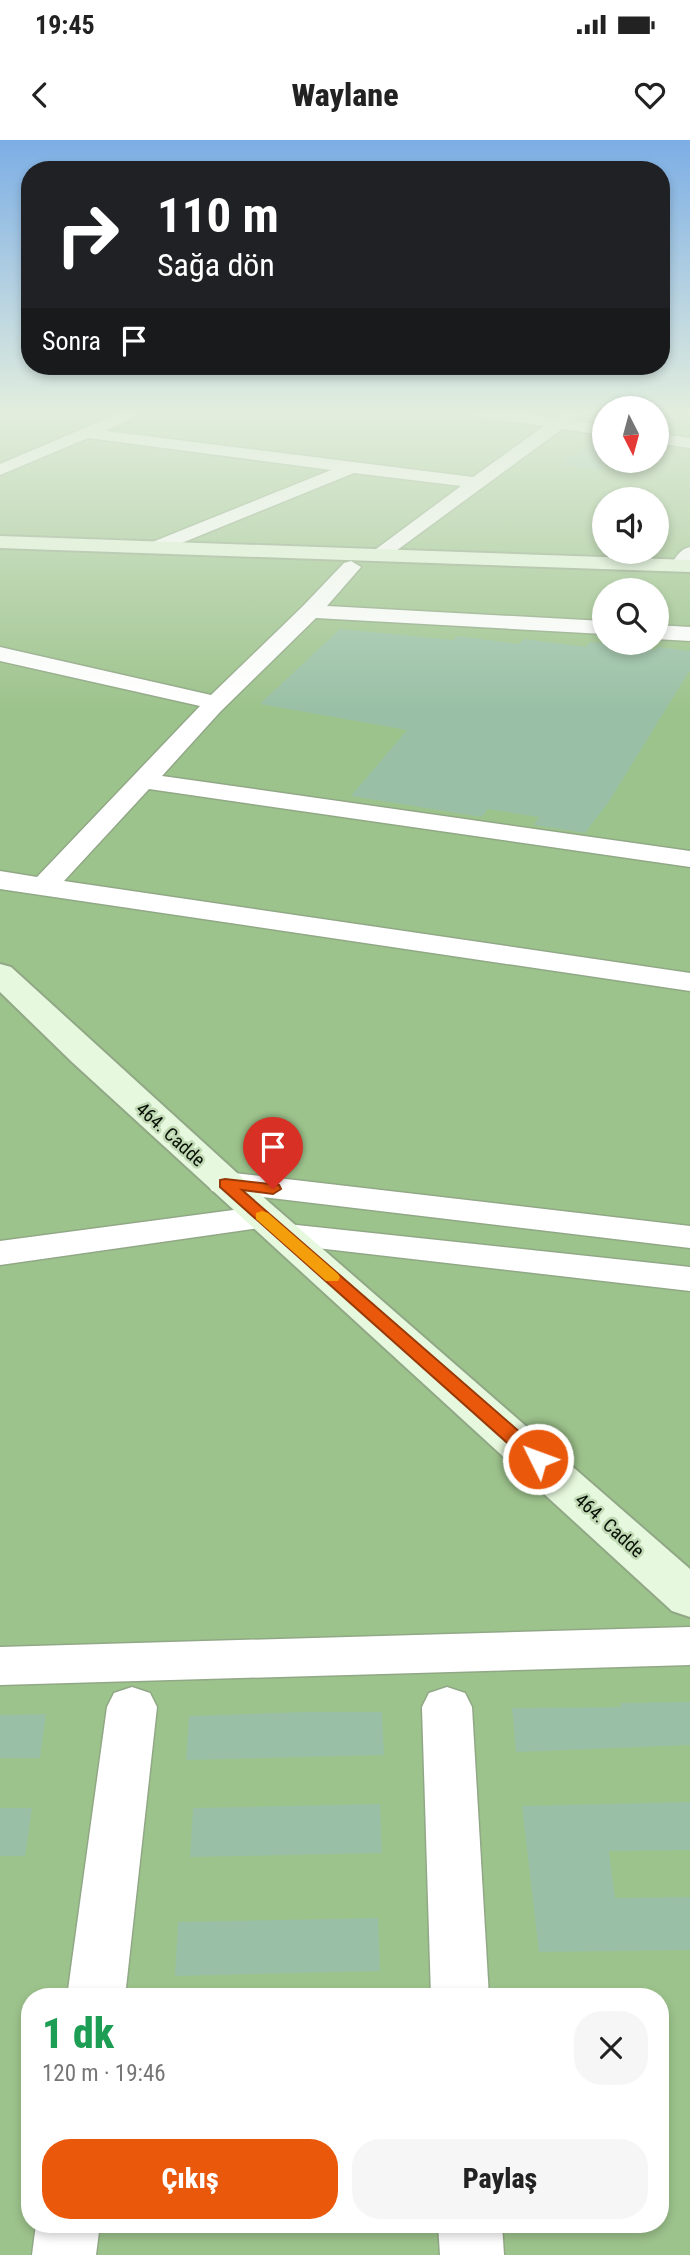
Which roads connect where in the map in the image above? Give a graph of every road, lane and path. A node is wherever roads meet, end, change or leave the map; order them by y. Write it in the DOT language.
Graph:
graph roads {
  1 [pos="243,512"];
  2 [pos="438,512"];
  3 [pos="0,542"];
  4 [pos="157,547"];
  5 [pos="0,554"];
  6 [pos="378,555"];
  7 [pos="688,565"];
  8 [pos="351,566"];
  9 [pos="312,611"];
  10 [pos="592,627"];
  11 [pos="669,633"];
  12 [pos="690,634"];
  13 [pos="0,654"];
  14 [pos="217,703"];
  15 [pos="144,781"];
  16 [pos="690,859"];
  17 [pos="0,880"];
  18 [pos="44,886"];
  19 [pos="0,974"];
  20 [pos="690,982"];
  21 [pos="225,1183"];
  22 [pos="273,1225"];
  23 [pos="690,1237"];
  24 [pos="0,1253"];
  25 [pos="690,1279"];
  26 [pos="690,1598"];
  27 [pos="690,1646"];
  28 [pos="0,1666"];
  29 [pos="132,1707"];
  30 [pos="447,1707"];
  31 [pos="97,1988"];
  32 [pos="460,1988"];
  33 [pos="67,2233"];
  34 [pos="471,2233"];
  35 [pos="64,2255"];
  36 [pos="472,2255"];
  1 -- 4 [label="street"];
  2 -- 6 [label="street"];
  3 -- 4 [label="main road"];
  4 -- 6 [label="main road"];
  5 -- 8 [label="main road"];
  6 -- 7 [label="main road"];
  7 -- 8 [label="main road"];
  8 -- 9 [label="street"];
  9 -- 10 [label="street"];
  9 -- 14 [label="street"];
  11 -- 12 [label="street"];
  13 -- 14 [label="street"];
  14 -- 15 [label="street"];
  15 -- 16 [label="street"];
  15 -- 18 [label="street"];
  17 -- 18 [label="street"];
  18 -- 20 [label="street"];
  19 -- 21 [label="main road, 464. Cadde"];
  21 -- 22 [label="main road, 464. Cadde"];
  21 -- 23 [label="street"];
  22 -- 24 [label="street"];
  22 -- 25 [label="street"];
  22 -- 26 [label="main road, 464. Cadde"];
  27 -- 28 [label="street"];
  29 -- 31 [label="street"];
  30 -- 32 [label="street"];
  33 -- 35 [label="street"];
  34 -- 36 [label="street"];
}
